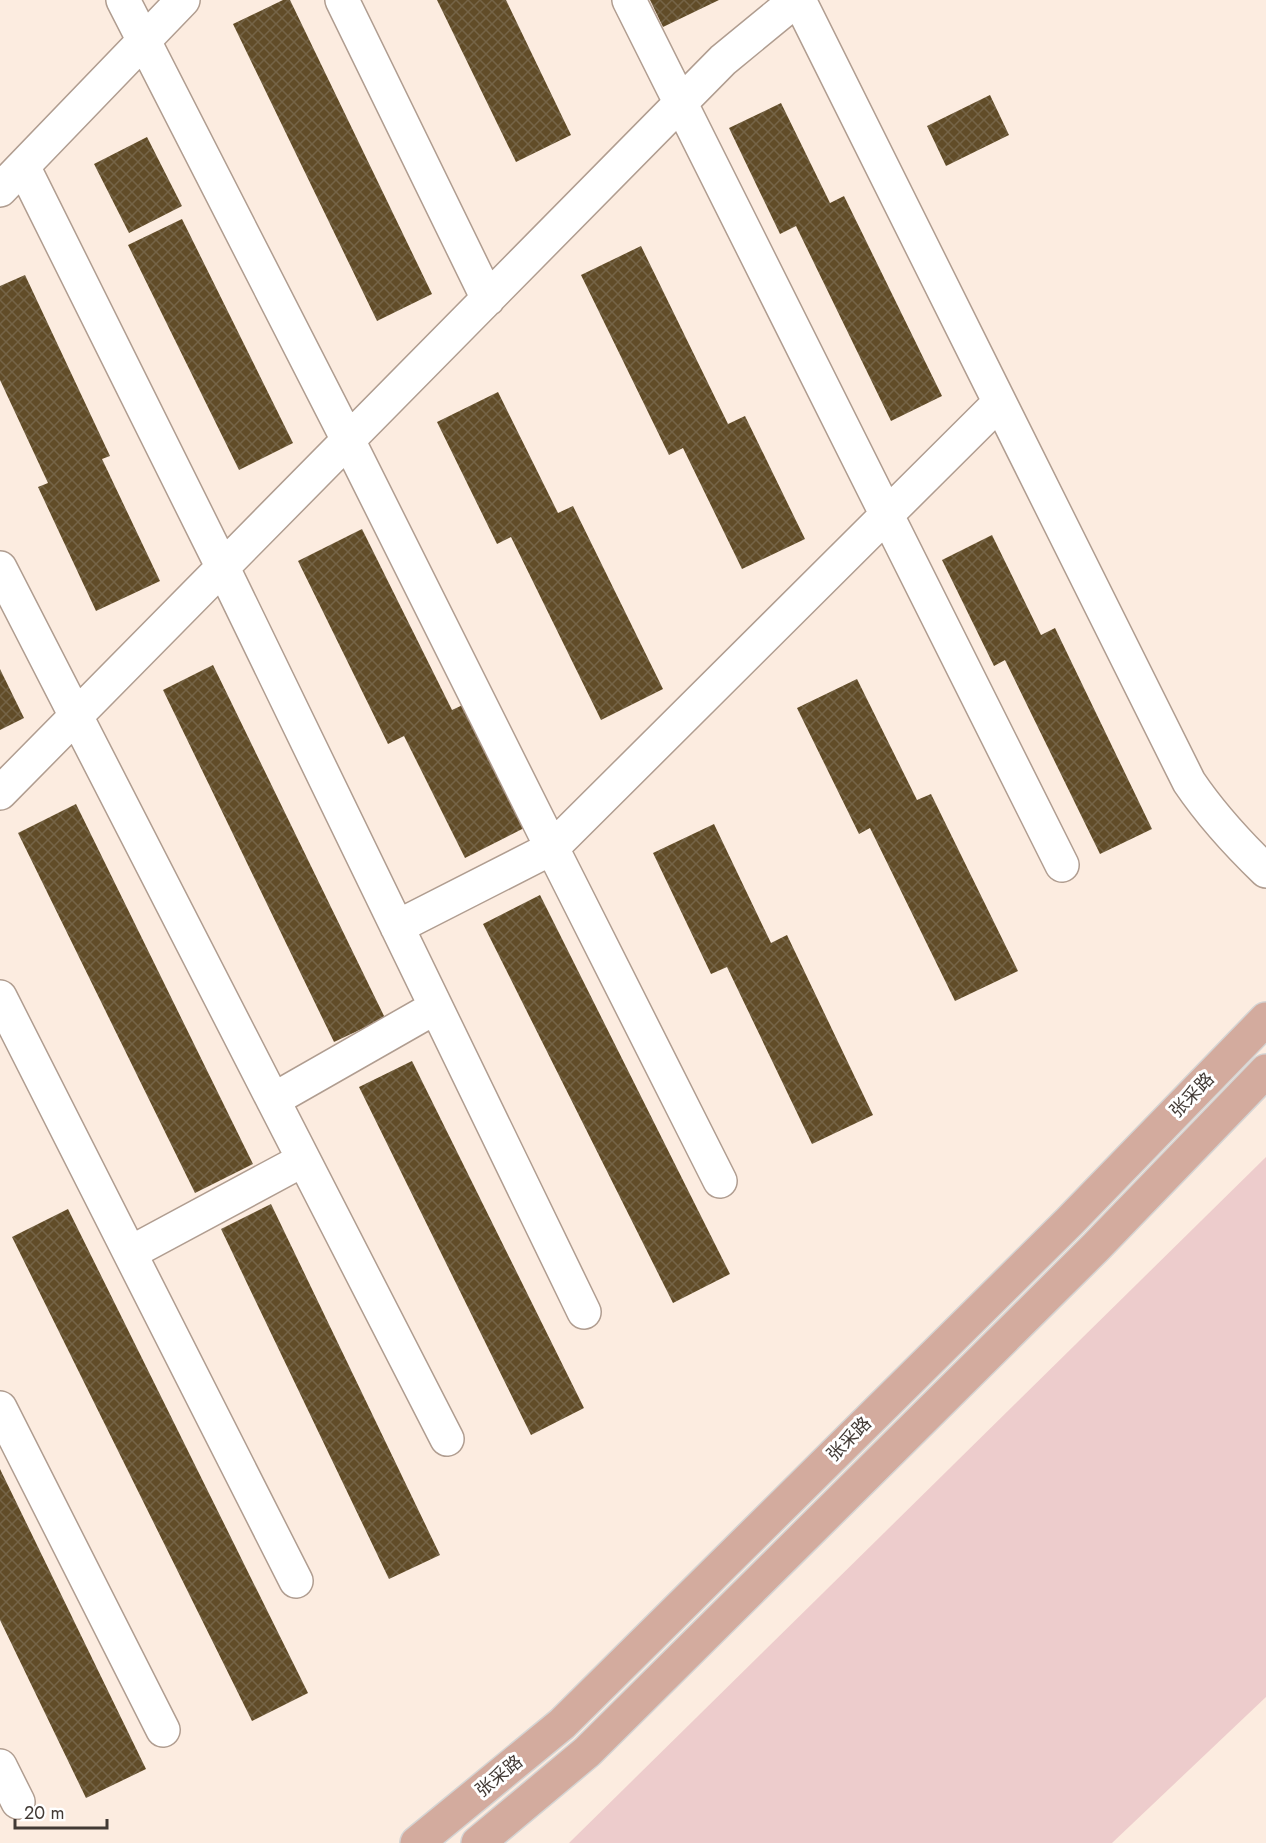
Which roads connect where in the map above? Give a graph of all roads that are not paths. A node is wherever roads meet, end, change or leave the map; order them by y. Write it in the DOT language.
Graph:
graph roads {
  1 [pos="123,0"];
  2 [pos="183,0"];
  3 [pos="342,0"];
  4 [pos="629,0"];
  5 [pos="798,0"];
  6 [pos="144,41"];
  7 [pos="680,104"];
  8 [pos="7,180"];
  9 [pos="488,299"];
  10 [pos="999,403"];
  11 [pos="348,441"];
  12 [pos="886,515"];
  13 [pos="0,568"];
  14 [pos="223,568"];
  15 [pos="76,716"];
  16 [pos="0,793"];
  17 [pos="552,848"];
  18 [pos="1062,865"];
  19 [pos="1266,871"];
  20 [pos="397,927"];
  21 [pos="0,998"];
  22 [pos="436,1007"];
  23 [pos="1266,1019"];
  24 [pos="1266,1071"];
  25 [pos="273,1100"];
  26 [pos="303,1160"];
  27 [pos="720,1181"];
  28 [pos="130,1253"];
  29 [pos="584,1312"];
  30 [pos="0,1408"];
  31 [pos="447,1439"];
  32 [pos="296,1581"];
  33 [pos="163,1730"];
  34 [pos="0,1766"];
  35 [pos="18,1802"];
  36 [pos="417,1843"];
  37 [pos="478,1843"];
  1 -- 6 [label="street"];
  2 -- 6 [label="street"];
  3 -- 9 [label="street"];
  4 -- 7 [label="street"];
  5 -- 7 [label="street"];
  5 -- 10 [label="street"];
  6 -- 8 [label="street"];
  6 -- 11 [label="street"];
  7 -- 9 [label="street"];
  7 -- 12 [label="street"];
  8 -- 14 [label="street"];
  9 -- 11 [label="street"];
  10 -- 12 [label="street"];
  10 -- 19 [label="street"];
  11 -- 14 [label="street"];
  11 -- 17 [label="street"];
  12 -- 17 [label="street"];
  12 -- 18 [label="street"];
  13 -- 15 [label="street"];
  14 -- 15 [label="street"];
  14 -- 20 [label="street"];
  15 -- 16 [label="street"];
  15 -- 25 [label="street"];
  17 -- 20 [label="street"];
  17 -- 27 [label="street"];
  20 -- 22 [label="street"];
  21 -- 28 [label="street"];
  22 -- 25 [label="street"];
  22 -- 29 [label="street"];
  23 -- 36 [label="main road, 张采路"];
  24 -- 37 [label="main road, 张采路"];
  25 -- 26 [label="street"];
  26 -- 28 [label="street"];
  26 -- 31 [label="street"];
  28 -- 32 [label="street"];
  30 -- 33 [label="street"];
  34 -- 35 [label="street"];
}
